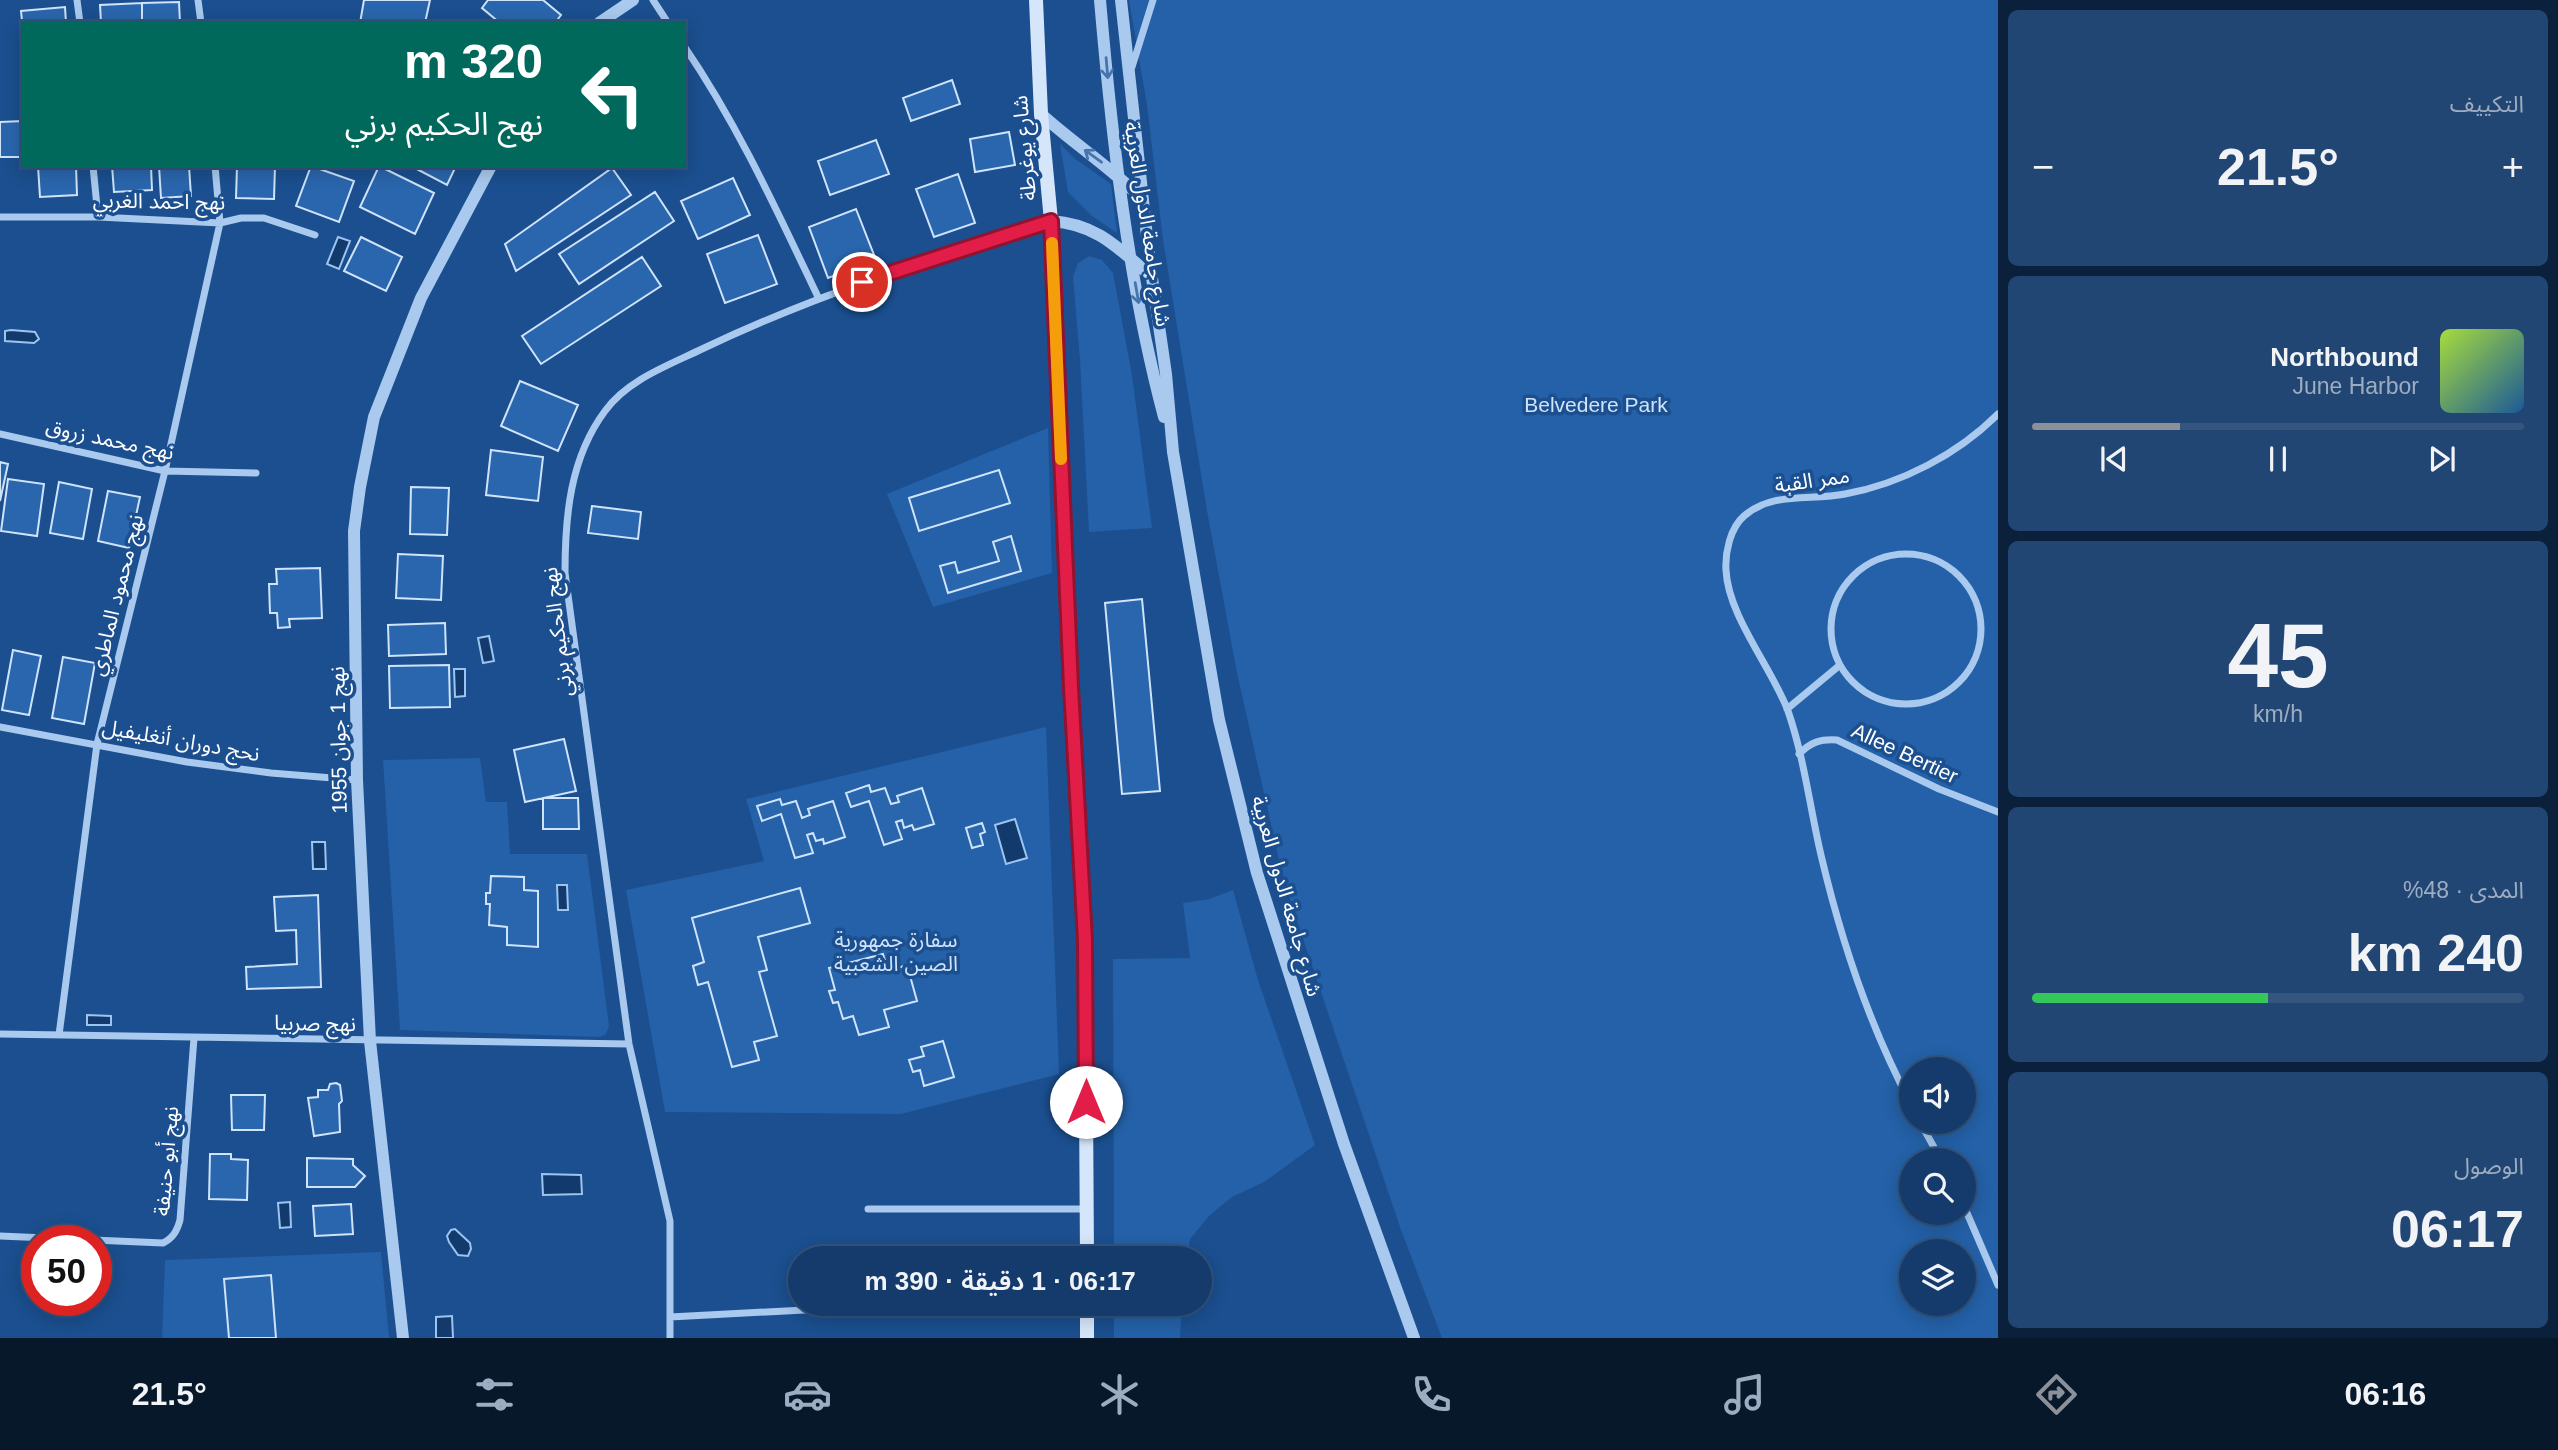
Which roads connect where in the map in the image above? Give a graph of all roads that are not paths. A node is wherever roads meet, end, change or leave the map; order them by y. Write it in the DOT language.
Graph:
graph roads {
  1 [pos="77,0"];
  2 [pos="198,0"];
  3 [pos="633,0"];
  4 [pos="653,0"];
  5 [pos="1036,0"];
  6 [pos="1100,0"];
  7 [pos="1121,0"];
  8 [pos="1153,0"];
  9 [pos="80,21"];
  10 [pos="201,21"];
  11 [pos="602,21"];
  12 [pos="667,21"];
  13 [pos="686,49"];
  14 [pos="1130,74"];
  15 [pos="1041,114"];
  16 [pos="93,168"];
  17 [pos="215,168"];
  18 [pos="490,168"];
  19 [pos="1117,174"];
  20 [pos="1143,200"];
  21 [pos="0,217"];
  22 [pos="98,217"];
  23 [pos="1051,221"];
  24 [pos="220,223"];
  25 [pos="315,235"];
  26 [pos="1131,259"];
  27 [pos="1152,277"];
  28 [pos="818,297"];
  29 [pos="1998,414"];
  30 [pos="0,433"];
  31 [pos="1173,452"];
  32 [pos="165,471"];
  33 [pos="256,473"];
  34 [pos="1840,665"];
  35 [pos="1787,709"];
  36 [pos="0,727"];
  37 [pos="97,744"];
  38 [pos="1799,754"];
  39 [pos="357,780"];
  40 [pos="1998,812"];
  41 [pos="0,1034"];
  42 [pos="59,1035"];
  43 [pos="194,1038"];
  44 [pos="370,1041"];
  45 [pos="629,1044"];
  46 [pos="1899,1077"];
  47 [pos="868,1209"];
  48 [pos="1087,1209"];
  49 [pos="1972,1225"];
  50 [pos="0,1236"];
  51 [pos="1087,1246"];
  52 [pos="1998,1285"];
  53 [pos="788,1311"];
  54 [pos="1087,1316"];
  55 [pos="670,1317"];
  56 [pos="403,1338"];
  57 [pos="670,1338"];
  58 [pos="1087,1338"];
  59 [pos="1414,1338"];
  1 -- 9 [label="street"];
  2 -- 10 [label="street"];
  3 -- 11 [label="street"];
  4 -- 12 [label="street"];
  5 -- 15 [label="main road, شارع يوغرطة"];
  6 -- 19 [label="street, شارع جامعة الدول العربية, one-way"];
  7 -- 14 [label="street, شارع جامعة الدول العربية"];
  8 -- 14 [label="street"];
  13 -- 28 [label="street"];
  14 -- 20 [label="street, شارع جامعة الدول العربية"];
  19 -- 15 [label="street, one-way"];
  15 -- 23 [label="main road, شارع يوغرطة"];
  16 -- 22 [label="street"];
  17 -- 24 [label="street, نهج محمود الماطري"];
  18 -- 39 [label="street, نهج 1 جوان 1955"];
  19 -- 20 [label="street"];
  19 -- 26 [label="street, شارع جامعة الدول العربية"];
  20 -- 27 [label="street, شارع جامعة الدول العربية"];
  21 -- 22 [label="street, نهج احمد الغربي"];
  22 -- 24 [label="street, نهج احمد الغربي"];
  23 -- 26 [label="street"];
  23 -- 28 [label="street, نهج الحكيم برني"];
  23 -- 48 [label="main road, شارع يوغرطة"];
  24 -- 25 [label="street, نهج احمد الغربي"];
  24 -- 32 [label="street, نهج محمود الماطري"];
  26 -- 27 [label="street"];
  26 -- 31 [label="street, شارع جامعة الدول العربية, one-way"];
  27 -- 31 [label="street, شارع جامعة الدول العربية"];
  28 -- 45 [label="street, نهج الحكيم برني"];
  29 -- 35 [label="street, ممر القبة"];
  30 -- 32 [label="street, نهج محمد زروق"];
  31 -- 59 [label="street, شارع جامعة الدول العربية"];
  32 -- 33 [label="street, نهج محمد زروق"];
  32 -- 37 [label="street, نهج محمود الماطري"];
  34 -- 34 [label="street"];
  34 -- 35 [label="street"];
  35 -- 38 [label="street, ممر القبة"];
  36 -- 37 [label="street, نحج دوران أنغليفيل"];
  37 -- 39 [label="street, نحج دوران أنغليفيل"];
  37 -- 42 [label="street, نهج محمود الماطري"];
  38 -- 40 [label="street, Allee Bertier"];
  38 -- 46 [label="street, ممر القبة"];
  39 -- 44 [label="street, نهج 1 جوان 1955"];
  41 -- 42 [label="street, نهج صربيا"];
  42 -- 43 [label="street, نهج صربيا"];
  43 -- 44 [label="street, نهج صربيا"];
  43 -- 50 [label="street, نهج أبو حنيفة"];
  44 -- 45 [label="street, نهج صربيا"];
  44 -- 56 [label="street, نهج 1 جوان 1955"];
  45 -- 55 [label="street, نهج الحكيم برني"];
  47 -- 48 [label="street"];
  48 -- 51 [label="main road, شارع يوغرطة"];
  49 -- 52 [label="street"];
  53 -- 55 [label="street"];
  54 -- 58 [label="main road"];
  55 -- 57 [label="street, نهج الحكيم برني"];
}
